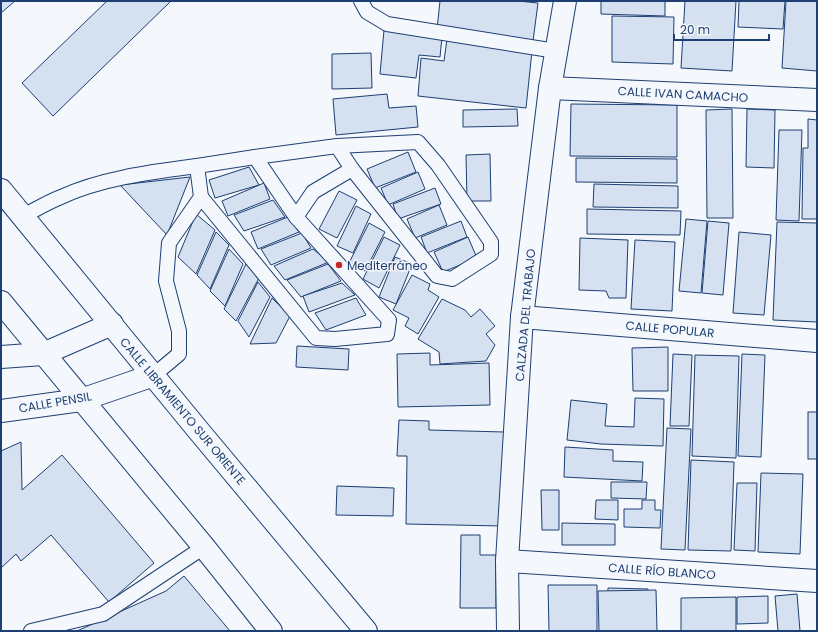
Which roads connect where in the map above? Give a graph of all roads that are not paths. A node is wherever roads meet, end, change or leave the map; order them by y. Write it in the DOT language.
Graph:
graph roads {
  1 [pos="361,1"];
  2 [pos="565,1"];
  3 [pos="556,51"];
  4 [pos="550,88"];
  5 [pos="817,100"];
  6 [pos="337,146"];
  7 [pos="255,157"];
  8 [pos="197,166"];
  9 [pos="352,169"];
  10 [pos="1,190"];
  11 [pos="201,196"];
  12 [pos="23,216"];
  13 [pos="296,217"];
  14 [pos="3,308"];
  15 [pos="522,317"];
  16 [pos="112,324"];
  17 [pos="817,341"];
  18 [pos="43,354"];
  19 [pos="1,357"];
  20 [pos="154,375"];
  21 [pos="81,400"];
  22 [pos="1,411"];
  23 [pos="204,547"];
  24 [pos="507,561"];
  25 [pos="817,581"];
  26 [pos="31,631"];
  27 [pos="271,631"];
  28 [pos="366,631"];
  29 [pos="508,631"];
  1 -- 3 [label="lane"];
  2 -- 3 [label="street, CALZADA DEL TRABAJO"];
  3 -- 4 [label="street, CALZADA DEL TRABAJO"];
  4 -- 5 [label="street, CALLE IVAN CAMACHO"];
  4 -- 15 [label="street, CALZADA DEL TRABAJO"];
  6 -- 7 [label="lane"];
  6 -- 9 [label="lane"];
  6 -- 9 [label="lane"];
  7 -- 8 [label="lane"];
  7 -- 13 [label="lane"];
  8 -- 11 [label="lane"];
  8 -- 12 [label="lane"];
  9 -- 13 [label="lane"];
  10 -- 12 [label="street, CALLE LIBRAMIENTO SUR ORIENTE"];
  11 -- 13 [label="lane"];
  11 -- 20 [label="lane"];
  12 -- 16 [label="street, CALLE LIBRAMIENTO SUR ORIENTE"];
  14 -- 18 [label="street"];
  15 -- 17 [label="street, CALLE POPULAR"];
  15 -- 24 [label="street, CALZADA DEL TRABAJO"];
  16 -- 18 [label="street"];
  16 -- 20 [label="street, CALLE LIBRAMIENTO SUR ORIENTE"];
  18 -- 19 [label="street"];
  18 -- 21 [label="street"];
  20 -- 21 [label="street, CALLE PENSIL"];
  20 -- 28 [label="street, CALLE LIBRAMIENTO SUR ORIENTE"];
  21 -- 22 [label="street, CALLE PENSIL"];
  21 -- 23 [label="street"];
  23 -- 26 [label="lane"];
  23 -- 27 [label="street"];
  24 -- 25 [label="street, CALLE RÍO BLANCO"];
  24 -- 29 [label="street, CALZADA DEL TRABAJO"];
}
